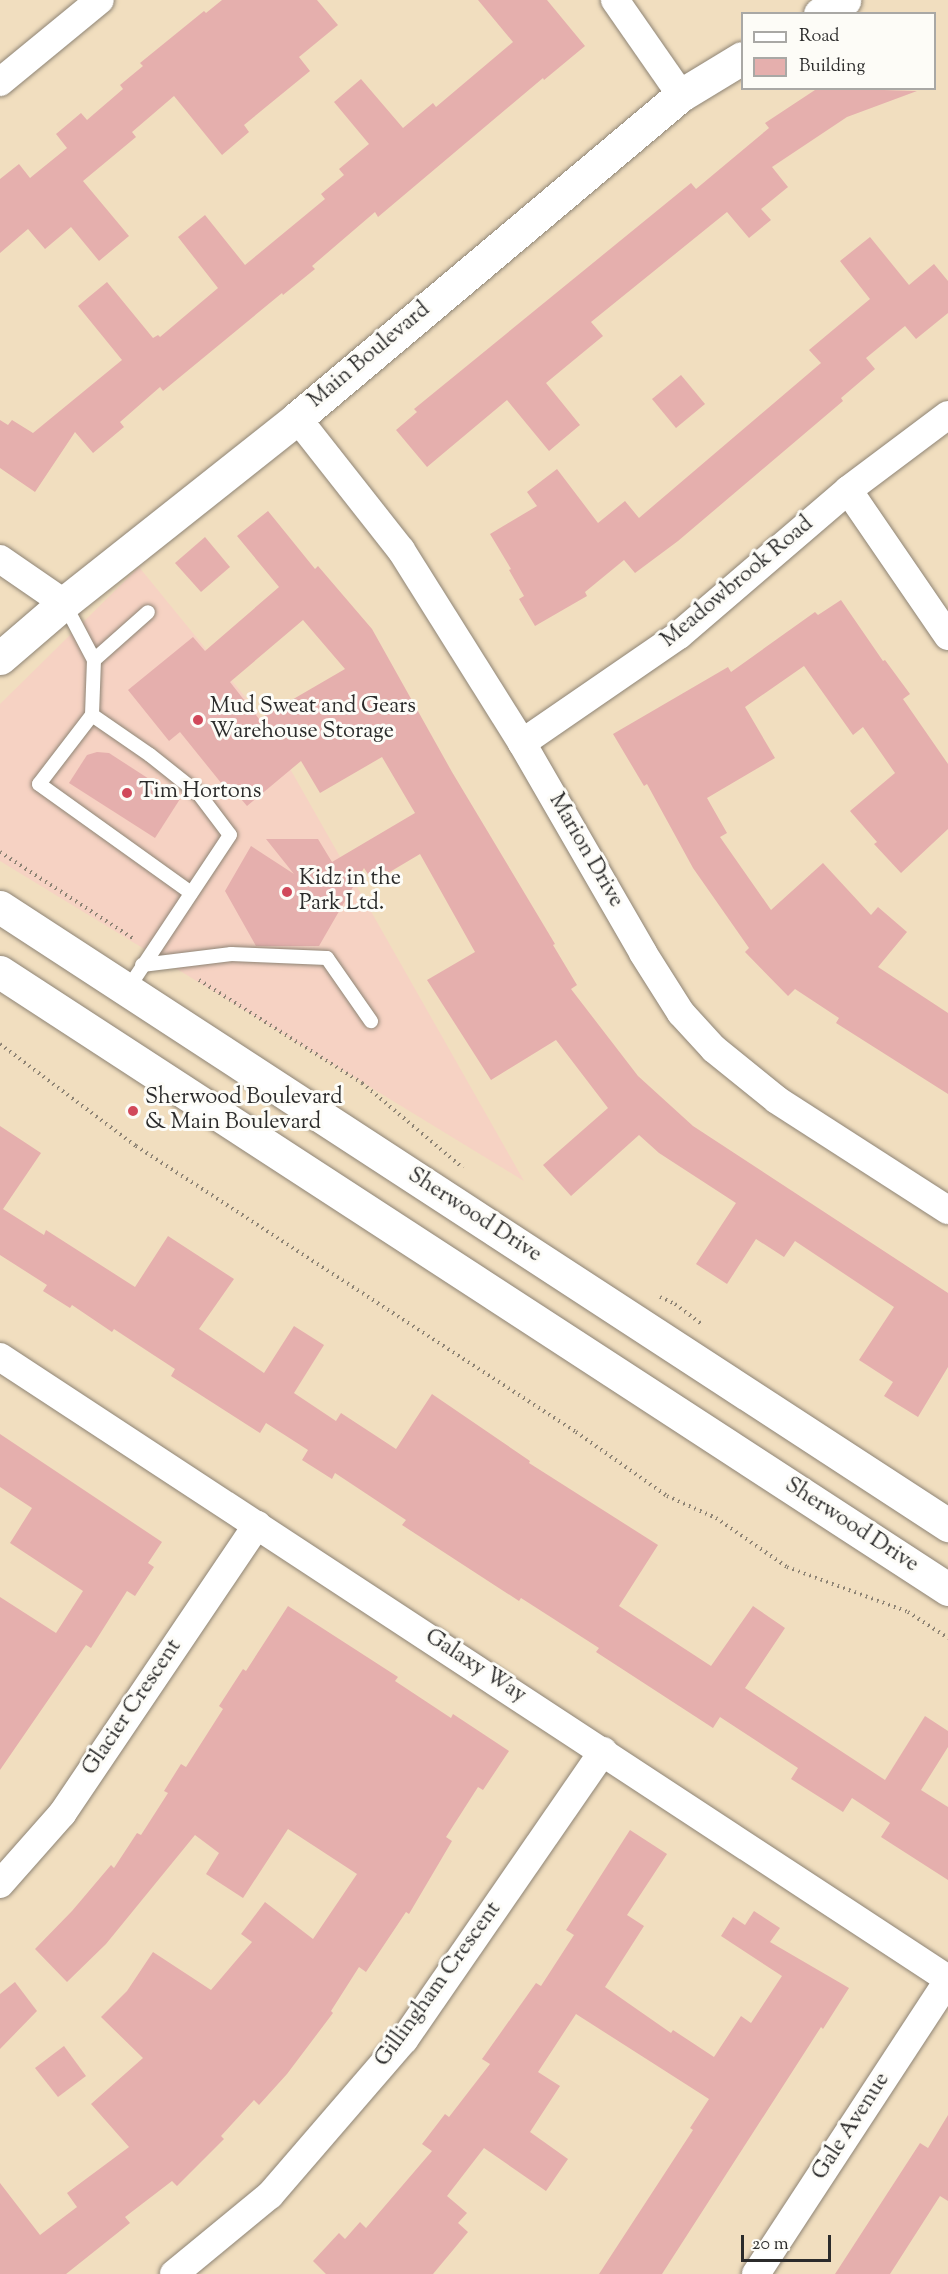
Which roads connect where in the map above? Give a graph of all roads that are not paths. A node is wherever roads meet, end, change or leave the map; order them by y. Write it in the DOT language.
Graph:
graph roads {
  1 [pos="100,0"];
  2 [pos="615,0"];
  3 [pos="844,0"];
  4 [pos="823,12"];
  5 [pos="741,59"];
  6 [pos="0,82"];
  7 [pos="681,95"];
  8 [pos="948,415"];
  9 [pos="297,418"];
  10 [pos="848,490"];
  11 [pos="0,558"];
  12 [pos="64,603"];
  13 [pos="148,612"];
  14 [pos="948,636"];
  15 [pos="0,658"];
  16 [pos="94,660"];
  17 [pos="92,715"];
  18 [pos="522,743"];
  19 [pos="191,893"];
  20 [pos="2,907"];
  21 [pos="4,976"];
  22 [pos="135,977"];
  23 [pos="372,1021"];
  24 [pos="948,1210"];
  25 [pos="0,1357"];
  26 [pos="256,1525"];
  27 [pos="948,1525"];
  28 [pos="948,1589"];
  29 [pos="603,1751"];
  30 [pos="0,1884"];
  31 [pos="948,1980"];
  32 [pos="174,2274"];
  33 [pos="756,2274"];
  1 -- 6 [label="street"];
  2 -- 7 [label="street"];
  3 -- 4 [label="main road"];
  5 -- 7 [label="main road, Main Boulevard"];
  7 -- 9 [label="main road, Main Boulevard"];
  8 -- 10 [label="street, Meadowbrook Road"];
  9 -- 12 [label="main road, Main Boulevard"];
  9 -- 18 [label="street, Marion Drive"];
  10 -- 14 [label="street"];
  10 -- 18 [label="street, Meadowbrook Road"];
  11 -- 12 [label="street"];
  12 -- 15 [label="main road, Main Boulevard"];
  12 -- 16 [label="lane"];
  13 -- 16 [label="lane"];
  16 -- 17 [label="lane"];
  17 -- 19 [label="lane"];
  17 -- 19 [label="lane"];
  18 -- 24 [label="street, Marion Drive"];
  19 -- 22 [label="lane"];
  20 -- 22 [label="main road, Sherwood Drive"];
  21 -- 28 [label="main road, Sherwood Drive"];
  22 -- 23 [label="lane"];
  22 -- 27 [label="main road, Sherwood Drive"];
  25 -- 26 [label="street, Galaxy Way"];
  26 -- 29 [label="street, Galaxy Way"];
  26 -- 30 [label="street, Glacier Crescent"];
  29 -- 31 [label="street, Galaxy Way"];
  29 -- 32 [label="street, Gillingham Crescent"];
  31 -- 33 [label="street, Gale Avenue"];
}
